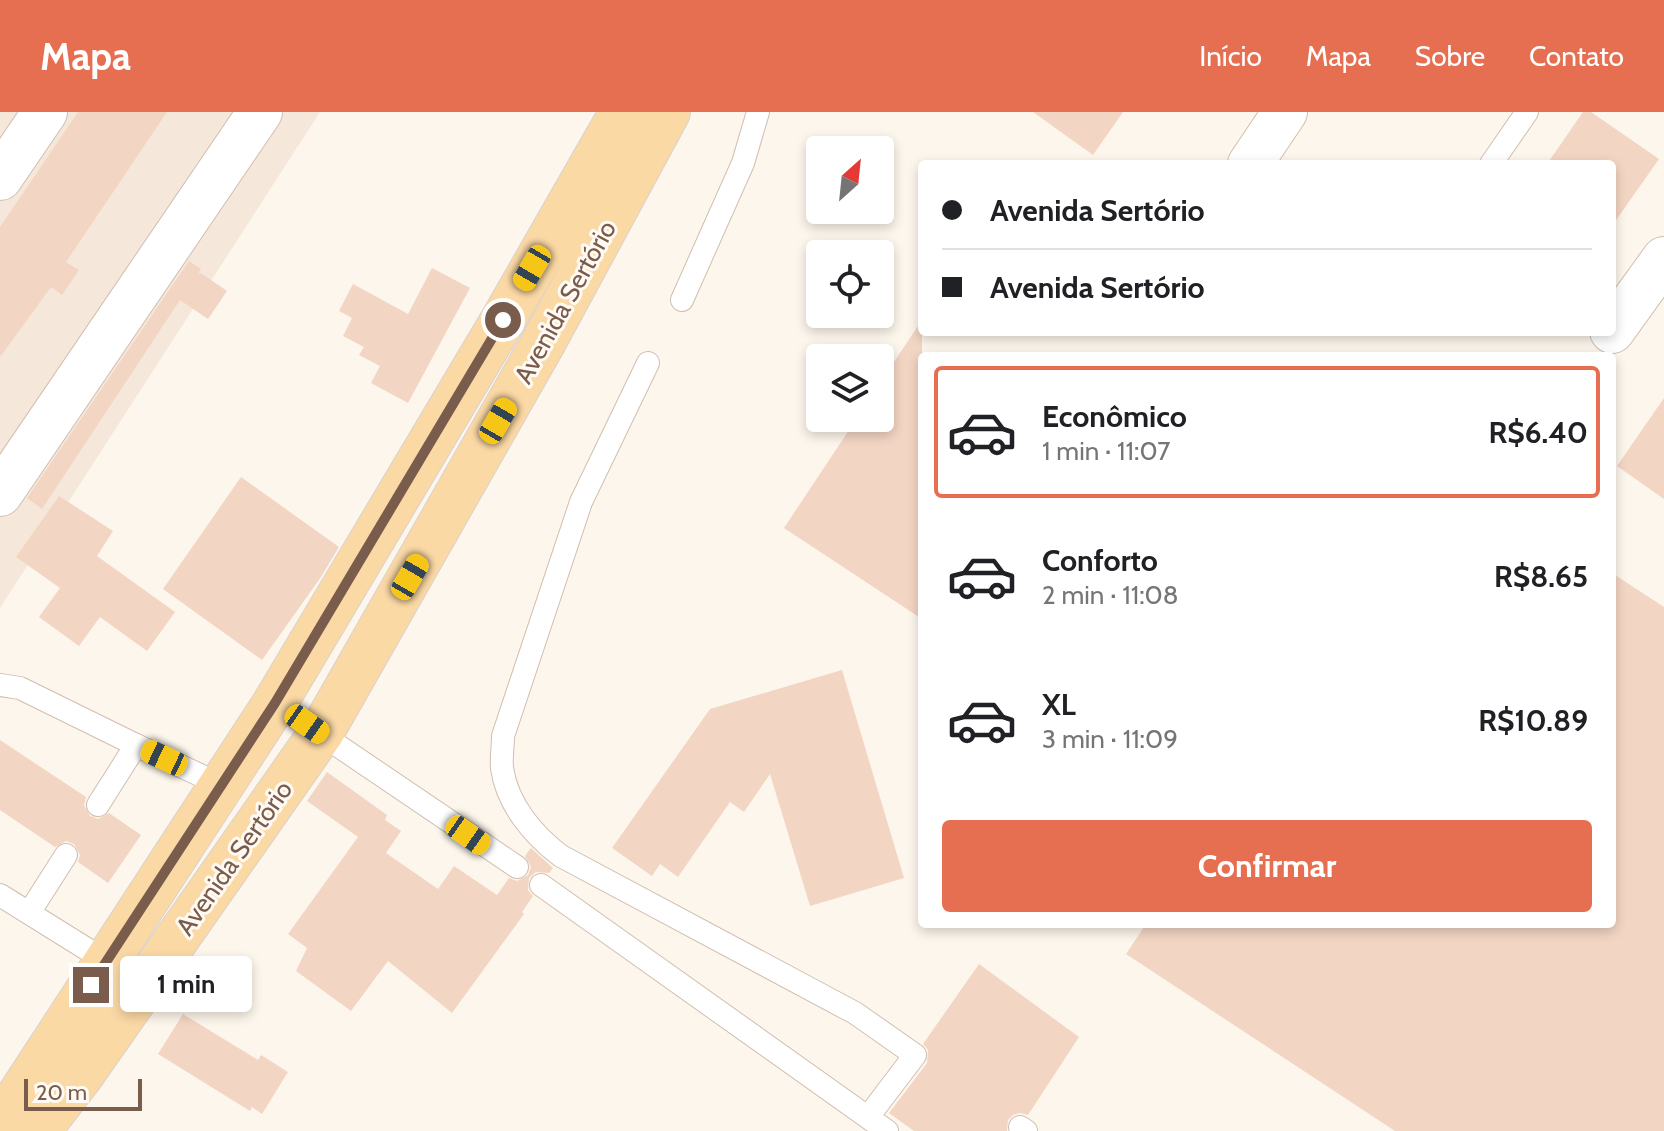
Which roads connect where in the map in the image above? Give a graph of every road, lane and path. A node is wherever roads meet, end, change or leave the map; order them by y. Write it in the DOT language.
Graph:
graph roads {
  1 [pos="45,112"];
  2 [pos="260,112"];
  3 [pos="622,112"];
  4 [pos="668,112"];
  5 [pos="758,112"];
  6 [pos="1285,112"];
  7 [pos="1527,112"];
  8 [pos="1253,160"];
  9 [pos="1494,160"];
  10 [pos="0,178"];
  11 [pos="1664,259"];
  12 [pos="682,300"];
  13 [pos="1616,325"];
  14 [pos="648,363"];
  15 [pos="0,494"];
  16 [pos="0,685"];
  17 [pos="275,703"];
  18 [pos="321,733"];
  19 [pos="136,745"];
  20 [pos="221,785"];
  21 [pos="98,805"];
  22 [pos="66,855"];
  23 [pos="517,867"];
  24 [pos="541,885"];
  25 [pos="0,895"];
  26 [pos="29,913"];
  27 [pos="106,961"];
  28 [pos="868,1117"];
  29 [pos="0,1125"];
  30 [pos="38,1131"];
  31 [pos="887,1131"];
  1 -- 10 [label="street"];
  2 -- 15 [label="street"];
  3 -- 17 [label="main road, Avenida Sertório"];
  4 -- 18 [label="main road, Avenida Sertório"];
  5 -- 12 [label="lane"];
  6 -- 8 [label="street"];
  7 -- 9 [label="lane"];
  11 -- 13 [label="street"];
  14 -- 28 [label="lane"];
  16 -- 19 [label="lane"];
  17 -- 18 [label="lane"];
  17 -- 20 [label="main road, Avenida Sertório"];
  18 -- 23 [label="lane"];
  18 -- 30 [label="main road, Avenida Sertório"];
  19 -- 20 [label="lane"];
  19 -- 21 [label="lane"];
  20 -- 27 [label="main road, Avenida Sertório"];
  22 -- 26 [label="lane"];
  24 -- 28 [label="lane"];
  25 -- 26 [label="lane"];
  26 -- 27 [label="lane"];
  27 -- 29 [label="main road, Avenida Sertório"];
  28 -- 31 [label="lane"];
}
